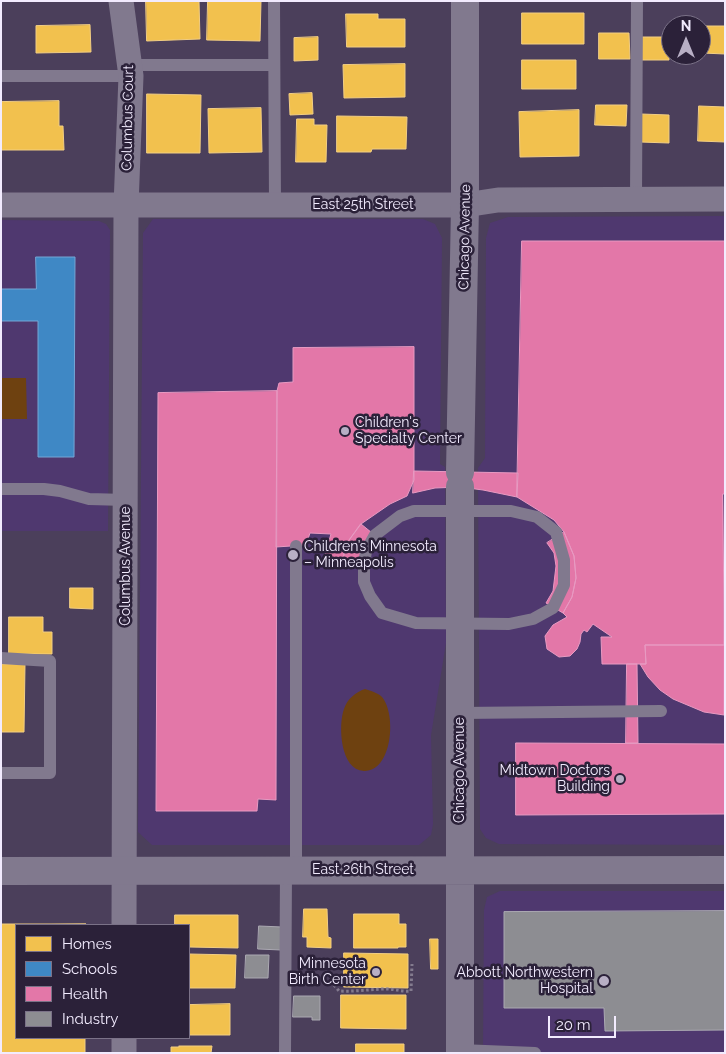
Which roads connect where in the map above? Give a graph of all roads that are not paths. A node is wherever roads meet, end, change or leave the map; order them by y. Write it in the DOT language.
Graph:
graph roads {
  1 [pos="121,1"];
  2 [pos="274,1"];
  3 [pos="465,1"];
  4 [pos="637,1"];
  5 [pos="274,66"];
  6 [pos="131,70"];
  7 [pos="1,76"];
  8 [pos="636,198"];
  9 [pos="725,199"];
  10 [pos="1,205"];
  11 [pos="275,205"];
  12 [pos="466,205"];
  13 [pos="126,206"];
  14 [pos="1,488"];
  15 [pos="460,490"];
  16 [pos="126,500"];
  17 [pos="296,546"];
  18 [pos="461,623"];
  19 [pos="1,658"];
  20 [pos="661,710"];
  21 [pos="460,713"];
  22 [pos="1,773"];
  23 [pos="1,870"];
  24 [pos="124,870"];
  25 [pos="460,870"];
  26 [pos="725,870"];
  27 [pos="291,871"];
  28 [pos="124,924"];
  29 [pos="124,1039"];
  30 [pos="460,1051"];
  31 [pos="124,1053"];
  32 [pos="285,1053"];
  33 [pos="535,1053"];
  1 -- 6 [label="street, Columbus Court"];
  2 -- 5 [label="lane"];
  3 -- 12 [label="street, Chicago Avenue"];
  4 -- 8 [label="lane"];
  5 -- 6 [label="lane"];
  5 -- 11 [label="lane"];
  6 -- 7 [label="lane"];
  6 -- 13 [label="street, Columbus Court"];
  8 -- 9 [label="street, East 25th Street"];
  8 -- 12 [label="street, East 25th Street"];
  10 -- 13 [label="street, East 25th Street"];
  11 -- 12 [label="street, East 25th Street"];
  11 -- 13 [label="street, East 25th Street"];
  12 -- 15 [label="street, Chicago Avenue"];
  13 -- 16 [label="street, Columbus Avenue"];
  14 -- 16 [label="lane"];
  15 -- 18 [label="street, Chicago Avenue"];
  15 -- 18 [label="lane"];
  15 -- 18 [label="lane"];
  16 -- 24 [label="street, Columbus Avenue"];
  17 -- 27 [label="lane"];
  18 -- 21 [label="street, Chicago Avenue"];
  19 -- 22 [label="lane"];
  20 -- 21 [label="lane"];
  21 -- 25 [label="street, Chicago Avenue"];
  23 -- 24 [label="street, East 26th Street"];
  24 -- 27 [label="street, East 26th Street"];
  24 -- 28 [label="street, Columbus Avenue"];
  25 -- 26 [label="street, East 26th Street"];
  25 -- 27 [label="street, East 26th Street"];
  25 -- 30 [label="street, Chicago Avenue"];
  27 -- 32 [label="lane"];
  29 -- 31 [label="street"];
  30 -- 33 [label="lane"];
}
